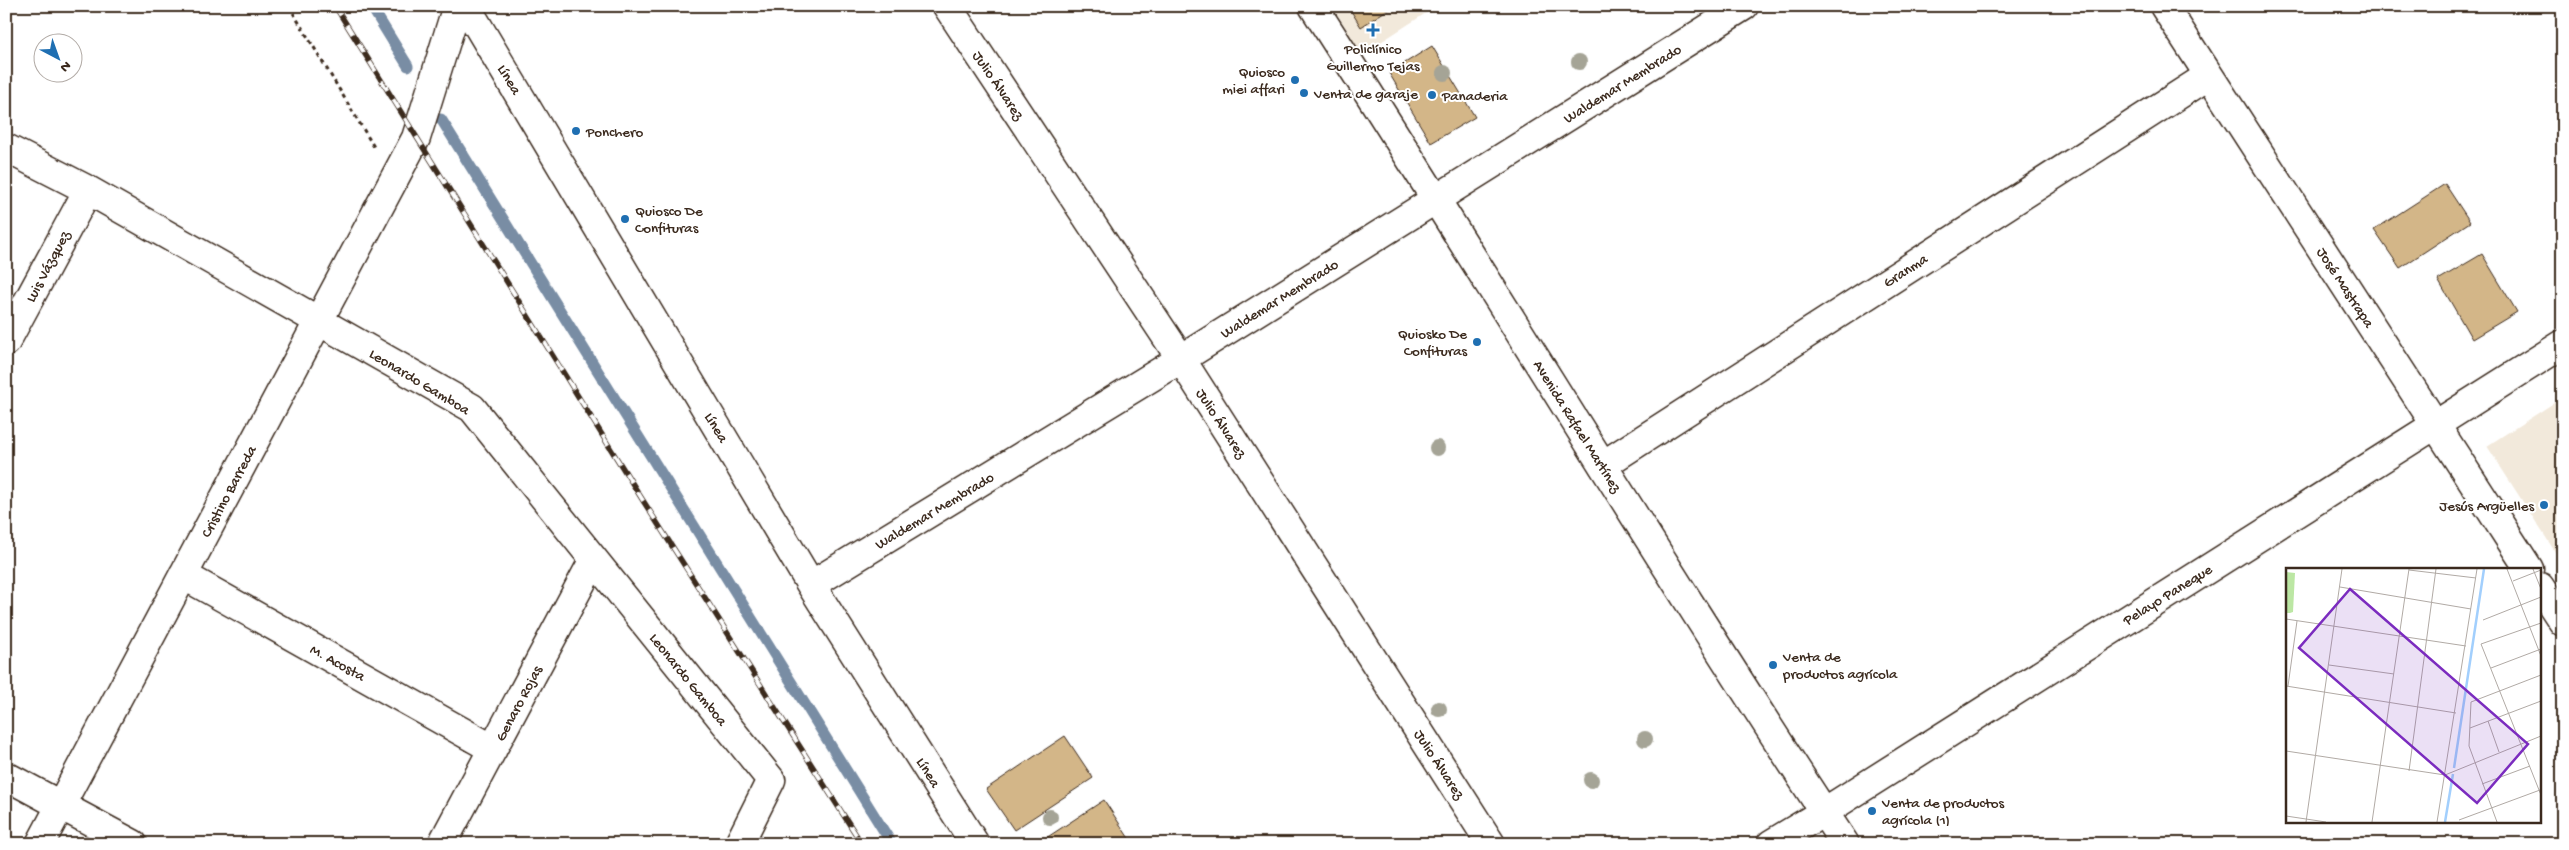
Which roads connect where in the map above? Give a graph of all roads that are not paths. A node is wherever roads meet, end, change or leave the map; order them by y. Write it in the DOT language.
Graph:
graph roads {
  1 [pos="456,6"];
  2 [pos="466,6"];
  3 [pos="947,6"];
  4 [pos="1313,6"];
  5 [pos="1744,6"];
  6 [pos="2164,6"];
  7 [pos="2208,76"];
  8 [pos="6,148"];
  9 [pos="88,190"];
  10 [pos="1437,199"];
  11 [pos="318,322"];
  12 [pos="6,342"];
  13 [pos="2563,344"];
  14 [pos="1181,359"];
  15 [pos="2436,424"];
  16 [pos="1603,465"];
  17 [pos="593,561"];
  18 [pos="2527,568"];
  19 [pos="183,575"];
  20 [pos="811,585"];
  21 [pos="2542,590"];
  22 [pos="2563,622"];
  23 [pos="493,749"];
  24 [pos="6,776"];
  25 [pos="60,806"];
  26 [pos="1824,812"];
  27 [pos="40,844"];
  28 [pos="133,844"];
  29 [pos="442,844"];
  30 [pos="739,844"];
  31 [pos="975,844"];
  32 [pos="1491,844"];
  33 [pos="1771,844"];
  34 [pos="1845,844"];
  1 -- 11 [label="street, Cristino Barreda"];
  2 -- 20 [label="street, Línea"];
  3 -- 14 [label="street, Julio Álvarez"];
  4 -- 10 [label="street, Avenida Rafael Martínez"];
  5 -- 10 [label="street, Waldemar Membrado"];
  6 -- 7 [label="street, José Mastrapa"];
  7 -- 15 [label="street, José Mastrapa"];
  7 -- 16 [label="street, Granma"];
  8 -- 9 [label="street, Leonardo Gamboa"];
  9 -- 11 [label="street, Leonardo Gamboa"];
  9 -- 12 [label="street, Luis Vázquez"];
  10 -- 14 [label="street, Waldemar Membrado"];
  10 -- 16 [label="street, Avenida Rafael Martínez"];
  11 -- 17 [label="street, Leonardo Gamboa"];
  11 -- 19 [label="street, Cristino Barreda"];
  13 -- 15 [label="street, Pelayo Paneque"];
  14 -- 20 [label="street, Waldemar Membrado"];
  14 -- 32 [label="street, Julio Álvarez"];
  15 -- 18 [label="street, José Mastrapa"];
  15 -- 26 [label="street, Pelayo Paneque"];
  16 -- 26 [label="street, Avenida Rafael Martínez"];
  17 -- 23 [label="street, Genaro Rojas"];
  17 -- 30 [label="street, Leonardo Gamboa"];
  19 -- 23 [label="street, M. Acosta"];
  19 -- 25 [label="street, Cristino Barreda"];
  20 -- 31 [label="street, Línea"];
  21 -- 22 [label="street"];
  23 -- 29 [label="street, Genaro Rojas"];
  24 -- 25 [label="street"];
  25 -- 27 [label="street, Cristino Barreda"];
  25 -- 28 [label="street"];
  26 -- 33 [label="street, Pelayo Paneque"];
  26 -- 34 [label="street, Avenida Rafael Martínez"];
}
